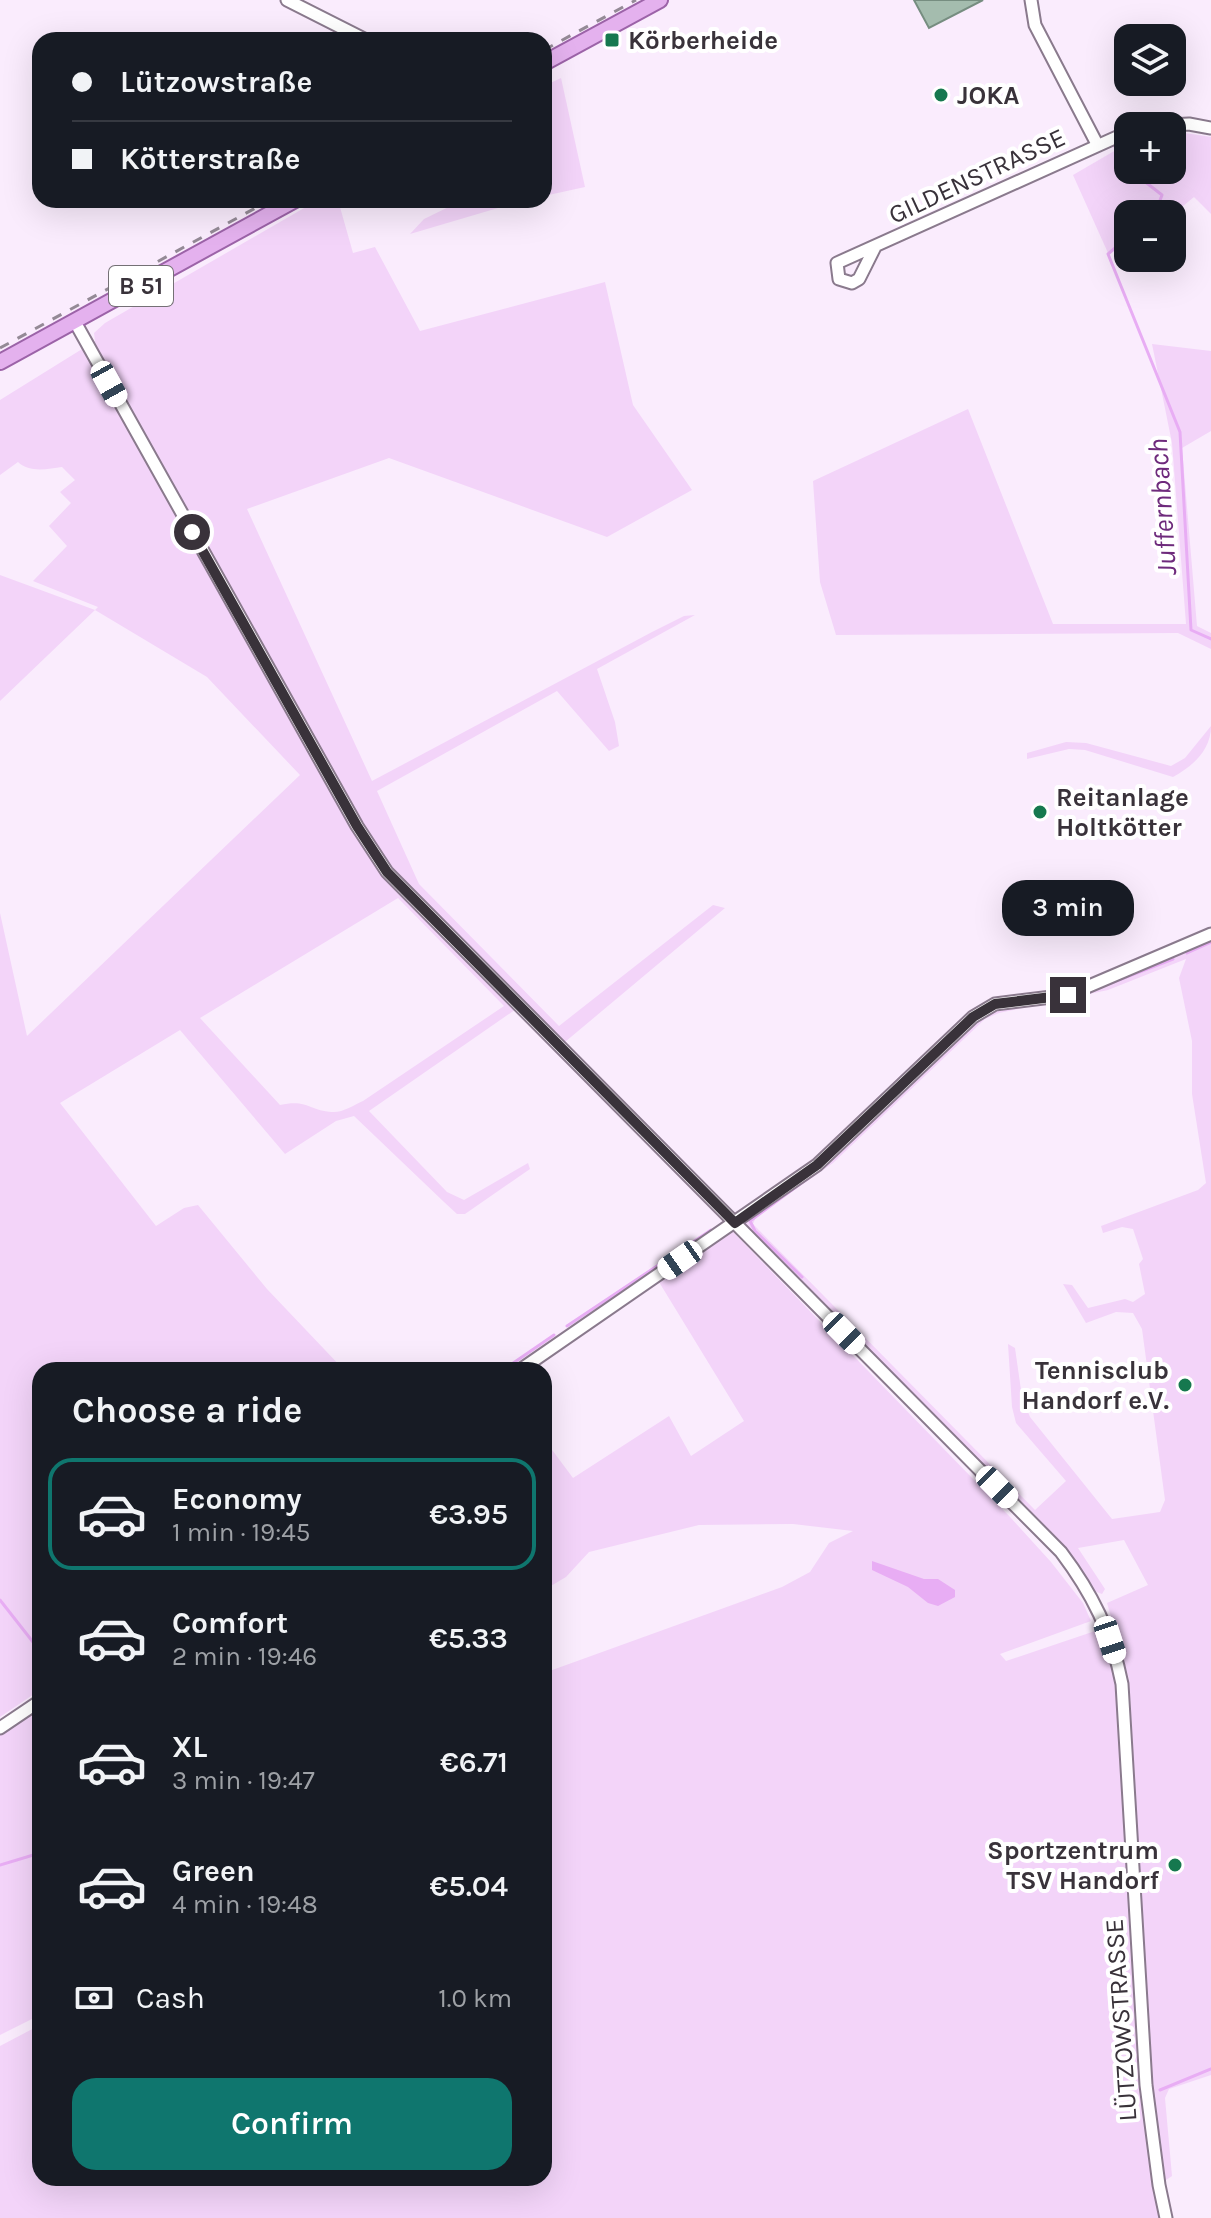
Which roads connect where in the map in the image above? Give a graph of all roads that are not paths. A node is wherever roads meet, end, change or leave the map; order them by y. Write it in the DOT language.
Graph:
graph roads {
  1 [pos="287,0"];
  2 [pos="660,0"];
  3 [pos="1031,0"];
  4 [pos="350,32"];
  5 [pos="552,59"];
  6 [pos="1186,124"];
  7 [pos="1211,128"];
  8 [pos="1114,137"];
  9 [pos="1097,144"];
  10 [pos="281,208"];
  11 [pos="875,247"];
  12 [pos="75,322"];
  13 [pos="0,362"];
  14 [pos="1211,934"];
  15 [pos="735,1223"];
  16 [pos="532,1362"];
  17 [pos="32,1706"];
  18 [pos="0,1728"];
  19 [pos="1166,2218"];
  1 -- 4 [label="street"];
  2 -- 5 [label="main road"];
  3 -- 9 [label="street, GILDENSTRASSE"];
  6 -- 7 [label="street"];
  8 -- 9 [label="street, GILDENSTRASSE"];
  9 -- 11 [label="street, GILDENSTRASSE"];
  10 -- 12 [label="main road, B 51"];
  12 -- 13 [label="main road, B 51"];
  12 -- 15 [label="street, LÜTZOWSTRASSE"];
  14 -- 15 [label="street"];
  15 -- 16 [label="street"];
  15 -- 19 [label="street, LÜTZOWSTRASSE"];
  17 -- 18 [label="street"];
}
